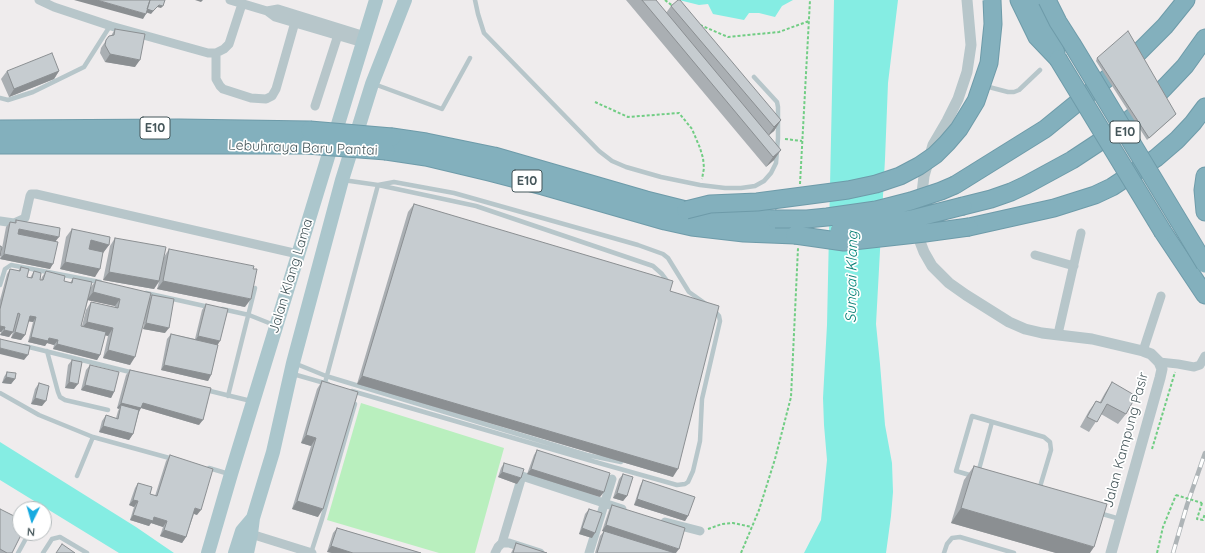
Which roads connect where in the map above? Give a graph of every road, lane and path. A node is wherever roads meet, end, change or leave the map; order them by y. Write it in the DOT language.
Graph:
graph roads {
  1 [pos="39,0"];
  2 [pos="230,0"];
  3 [pos="265,0"];
  4 [pos="376,0"];
  5 [pos="405,0"];
  6 [pos="475,0"];
  7 [pos="665,0"];
  8 [pos="810,0"];
  9 [pos="968,0"];
  10 [pos="992,0"];
  11 [pos="1186,0"];
  12 [pos="1031,2"];
  13 [pos="242,4"];
  14 [pos="265,10"];
  15 [pos="678,10"];
  16 [pos="296,18"];
  17 [pos="808,21"];
  18 [pos="696,24"];
  19 [pos="111,26"];
  20 [pos="338,35"];
  21 [pos="1205,38"];
  22 [pos="364,40"];
  23 [pos="216,53"];
  24 [pos="470,58"];
  25 [pos="1040,70"];
  26 [pos="754,77"];
  27 [pos="372,84"];
  28 [pos="977,85"];
  29 [pos="0,98"];
  30 [pos="595,102"];
  31 [pos="315,106"];
  32 [pos="1205,107"];
  33 [pos="0,129"];
  34 [pos="309,138"];
  35 [pos="778,138"];
  36 [pos="802,141"];
  37 [pos="0,144"];
  38 [pos="389,144"];
  39 [pos="772,148"];
  40 [pos="777,154"];
  41 [pos="1205,176"];
  42 [pos="342,180"];
  43 [pos="378,185"];
  44 [pos="700,185"];
  45 [pos="800,187"];
  46 [pos="686,210"];
  47 [pos="1205,212"];
  48 [pos="0,221"];
  49 [pos="1081,234"];
  50 [pos="796,241"];
  51 [pos="298,254"];
  52 [pos="1035,255"];
  53 [pos="1205,264"];
  54 [pos="1074,266"];
  55 [pos="108,284"];
  56 [pos="0,285"];
  57 [pos="255,288"];
  58 [pos="669,288"];
  59 [pos="137,290"];
  60 [pos="1205,295"];
  61 [pos="1161,296"];
  62 [pos="212,307"];
  63 [pos="219,309"];
  64 [pos="249,315"];
  65 [pos="276,326"];
  66 [pos="1058,334"];
  67 [pos="20,344"];
  68 [pos="47,351"];
  69 [pos="1143,351"];
  70 [pos="1205,356"];
  71 [pos="1159,362"];
  72 [pos="292,368"];
  73 [pos="140,374"];
  74 [pos="326,376"];
  75 [pos="325,383"];
  76 [pos="332,386"];
  77 [pos="199,389"];
  78 [pos="347,390"];
  79 [pos="0,393"];
  80 [pos="228,396"];
  81 [pos="253,402"];
  82 [pos="355,404"];
  83 [pos="108,410"];
  84 [pos="992,422"];
  85 [pos="93,437"];
  86 [pos="181,461"];
  87 [pos="621,462"];
  88 [pos="202,467"];
  89 [pos="231,474"];
  90 [pos="77,476"];
  91 [pos="976,477"];
  92 [pos="983,479"];
  93 [pos="612,480"];
  94 [pos="1038,495"];
  95 [pos="605,504"];
  96 [pos="1090,510"];
  97 [pos="633,513"];
  98 [pos="1205,513"];
  99 [pos="253,518"];
  100 [pos="654,519"];
  101 [pos="1120,519"];
  102 [pos="752,527"];
  103 [pos="700,530"];
  104 [pos="251,534"];
  105 [pos="25,541"];
  106 [pos="502,543"];
  107 [pos="18,553"];
  108 [pos="43,553"];
  109 [pos="87,553"];
  110 [pos="208,553"];
  111 [pos="234,553"];
  112 [pos="247,553"];
  113 [pos="311,553"];
  114 [pos="495,553"];
  115 [pos="540,553"];
  116 [pos="589,553"];
  117 [pos="741,553"];
  118 [pos="944,553"];
  119 [pos="1014,553"];
  120 [pos="1111,553"];
  121 [pos="1157,553"];
  1 -- 19 [label="street"];
  2 -- 13 [label="street"];
  3 -- 14 [label="street"];
  4 -- 22 [label="main road, Jalan Klang Lama"];
  5 -- 27 [label="main road, Jalan Klang Lama"];
  6 -- 44 [label="lane"];
  7 -- 15 [label="path"];
  8 -- 17 [label="path"];
  9 -- 66 [label="street, Jalan Kampung Pasir"];
  10 -- 46 [label="highway, bridge"];
  11 -- 46 [label="highway, Lebuhraya Baru Pantai / E10, bridge"];
  12 -- 53 [label="highway, E10, bridge"];
  12 -- 60 [label="highway, E10, bridge"];
  13 -- 14 [label="street"];
  13 -- 23 [label="street"];
  14 -- 16 [label="street"];
  16 -- 20 [label="street"];
  16 -- 22 [label="street"];
  16 -- 23 [label="street"];
  17 -- 18 [label="path"];
  17 -- 36 [label="path"];
  19 -- 23 [label="street"];
  19 -- 29 [label="lane"];
  20 -- 22 [label="street"];
  20 -- 31 [label="street"];
  21 -- 50 [label="highway, Lebuhraya Baru Pantai / E10, bridge"];
  22 -- 51 [label="main road, Jalan Klang Lama"];
  24 -- 27 [label="lane"];
  25 -- 28 [label="lane"];
  26 -- 35 [label="lane"];
  27 -- 42 [label="main road, Jalan Klang Lama"];
  30 -- 44 [label="path"];
  32 -- 50 [label="highway, bridge"];
  33 -- 34 [label="highway, Lebuhraya Baru Pantai / E10"];
  34 -- 37 [label="highway, Lebuhraya Baru Pantai / E10"];
  34 -- 38 [label="highway, Lebuhraya Baru Pantai / E10, bridge"];
  35 -- 36 [label="path"];
  35 -- 40 [label="lane"];
  36 -- 45 [label="path"];
  38 -- 46 [label="highway, Lebuhraya Baru Pantai / E10"];
  38 -- 50 [label="highway, Lebuhraya Baru Pantai / E10"];
  39 -- 40 [label="lane"];
  40 -- 44 [label="lane"];
  41 -- 47 [label="highway"];
  42 -- 43 [label="lane"];
  42 -- 72 [label="main road, Jalan Klang Lama"];
  43 -- 58 [label="lane"];
  43 -- 74 [label="lane"];
  43 -- 78 [label="lane"];
  48 -- 51 [label="street"];
  49 -- 54 [label="street"];
  50 -- 102 [label="path"];
  51 -- 65 [label="main road, Jalan Klang Lama"];
  52 -- 54 [label="street"];
  54 -- 66 [label="street"];
  55 -- 56 [label="lane"];
  57 -- 64 [label="lane"];
  59 -- 62 [label="lane"];
  61 -- 69 [label="street"];
  63 -- 64 [label="lane"];
  64 -- 65 [label="lane"];
  64 -- 80 [label="lane"];
  65 -- 81 [label="main road, Jalan Klang Lama"];
  66 -- 69 [label="street, Jalan Kampung Pasir"];
  67 -- 68 [label="lane"];
  68 -- 73 [label="lane"];
  68 -- 83 [label="lane"];
  69 -- 71 [label="street, Jalan Kampung Pasir"];
  70 -- 71 [label="street"];
  71 -- 101 [label="street, Jalan Kampung Pasir"];
  72 -- 74 [label="lane"];
  72 -- 75 [label="lane"];
  72 -- 99 [label="main road, Jalan Klang Lama"];
  74 -- 75 [label="lane"];
  74 -- 87 [label="lane"];
  75 -- 76 [label="lane"];
  77 -- 80 [label="lane"];
  79 -- 85 [label="lane"];
  80 -- 81 [label="lane"];
  81 -- 89 [label="main road, Jalan Klang Lama"];
  82 -- 113 [label="lane"];
  84 -- 91 [label="lane"];
  84 -- 91 [label="lane"];
  84 -- 94 [label="lane"];
  85 -- 86 [label="lane"];
  85 -- 90 [label="lane"];
  88 -- 89 [label="lane"];
  89 -- 110 [label="main road, Jalan Klang Lama"];
  91 -- 92 [label="lane"];
  93 -- 95 [label="street"];
  95 -- 97 [label="street"];
  95 -- 106 [label="street"];
  95 -- 116 [label="street"];
  96 -- 101 [label="lane"];
  98 -- 121 [label="path, bridge"];
  99 -- 104 [label="main road, Jalan Klang Lama"];
  99 -- 111 [label="main road"];
  100 -- 103 [label="street"];
  101 -- 120 [label="street, Jalan Kampung Pasir"];
  102 -- 103 [label="path"];
  102 -- 117 [label="path"];
  104 -- 112 [label="main road, Jalan Klang Lama"];
  104 -- 113 [label="street"];
  105 -- 107 [label="lane"];
  106 -- 114 [label="street"];
  106 -- 115 [label="street"];
  108 -- 109 [label="lane"];
  118 -- 119 [label="lane"];
}
